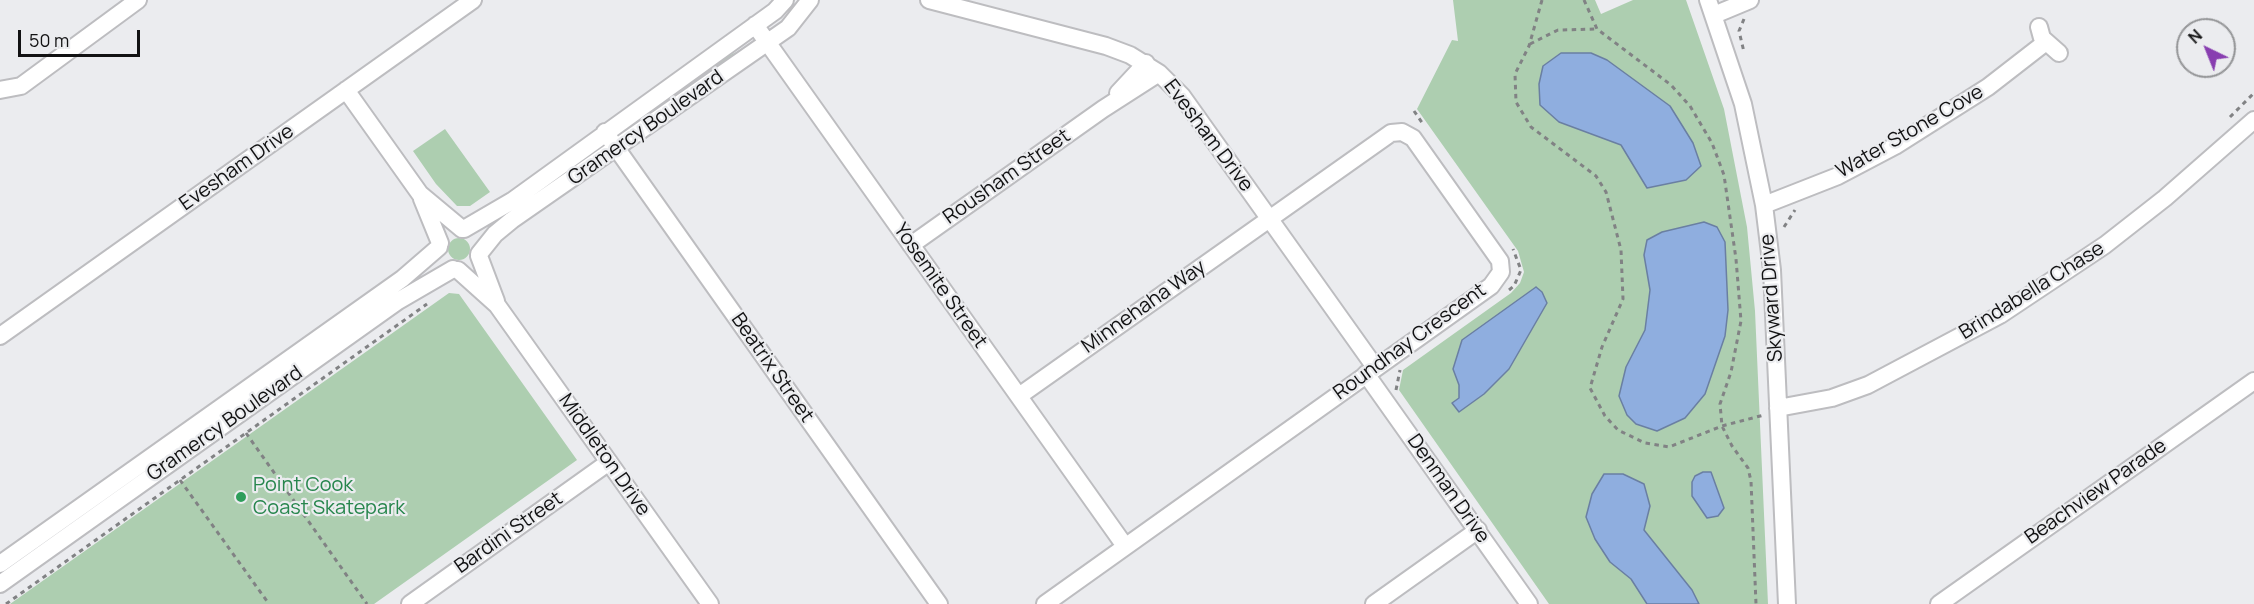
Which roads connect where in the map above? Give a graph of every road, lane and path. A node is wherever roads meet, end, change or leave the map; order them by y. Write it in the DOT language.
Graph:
graph roads {
  1 [pos="138,0"];
  2 [pos="473,0"];
  3 [pos="785,0"];
  4 [pos="810,0"];
  5 [pos="929,0"];
  6 [pos="1542,0"];
  7 [pos="1584,0"];
  8 [pos="1750,0"];
  9 [pos="1711,7"];
  10 [pos="755,25"];
  11 [pos="2039,27"];
  12 [pos="1597,29"];
  13 [pos="767,43"];
  14 [pos="1528,45"];
  15 [pos="1153,68"];
  16 [pos="346,90"];
  17 [pos="0,92"];
  18 [pos="1414,111"];
  19 [pos="2254,120"];
  20 [pos="1426,129"];
  21 [pos="604,132"];
  22 [pos="617,149"];
  23 [pos="420,194"];
  24 [pos="1764,206"];
  25 [pos="1269,218"];
  26 [pos="463,229"];
  27 [pos="1508,242"];
  28 [pos="440,245"];
  29 [pos="911,245"];
  30 [pos="479,255"];
  31 [pos="455,269"];
  32 [pos="1500,297"];
  33 [pos="435,299"];
  34 [pos="497,305"];
  35 [pos="0,336"];
  36 [pos="1401,368"];
  37 [pos="1371,371"];
  38 [pos="2254,381"];
  39 [pos="1396,390"];
  40 [pos="1019,396"];
  41 [pos="1778,408"];
  42 [pos="1722,426"];
  43 [pos="246,433"];
  44 [pos="609,462"];
  45 [pos="180,480"];
  46 [pos="1478,530"];
  47 [pos="1125,546"];
  48 [pos="0,564"];
  49 [pos="0,584"];
  50 [pos="6,604"];
  51 [pos="269,604"];
  52 [pos="367,604"];
  53 [pos="410,604"];
  54 [pos="710,604"];
  55 [pos="939,604"];
  56 [pos="1045,604"];
  57 [pos="1374,604"];
  58 [pos="1529,604"];
  59 [pos="1756,604"];
  60 [pos="1787,604"];
  61 [pos="1939,604"];
  1 -- 17 [label="street"];
  2 -- 16 [label="street, Evesham Drive"];
  3 -- 10 [label="street, Gramercy Boulevard"];
  4 -- 13 [label="street, Gramercy Boulevard"];
  5 -- 15 [label="street, Evesham Drive"];
  6 -- 14 [label="path"];
  7 -- 12 [label="path"];
  8 -- 9 [label="street"];
  9 -- 24 [label="street, Skyward Drive"];
  10 -- 13 [label="street, Yosemite Street"];
  10 -- 21 [label="street, Gramercy Boulevard"];
  11 -- 24 [label="street, Water Stone Cove"];
  12 -- 14 [label="path"];
  12 -- 42 [label="path"];
  13 -- 22 [label="street, Gramercy Boulevard"];
  13 -- 29 [label="street, Yosemite Street"];
  14 -- 42 [label="path"];
  15 -- 25 [label="street, Evesham Drive"];
  15 -- 29 [label="street, Rousham Street"];
  16 -- 23 [label="street"];
  16 -- 35 [label="street, Evesham Drive"];
  18 -- 20 [label="path"];
  19 -- 41 [label="street, Brindabella Chase"];
  21 -- 22 [label="street, Beatrix Street"];
  21 -- 26 [label="street, Gramercy Boulevard"];
  22 -- 30 [label="street, Gramercy Boulevard"];
  22 -- 55 [label="street, Beatrix Street"];
  23 -- 26 [label="street"];
  23 -- 28 [label="street"];
  24 -- 41 [label="street, Skyward Drive"];
  25 -- 37 [label="street, Evesham Drive"];
  25 -- 37 [label="street, Roundhay Crescent"];
  25 -- 40 [label="street, Minnehaha Way"];
  26 -- 28 [label="street"];
  26 -- 30 [label="street"];
  27 -- 32 [label="path"];
  28 -- 31 [label="street"];
  28 -- 48 [label="street, Gramercy Boulevard"];
  29 -- 40 [label="street, Yosemite Street"];
  30 -- 31 [label="street"];
  30 -- 34 [label="street, Middleton Drive"];
  31 -- 34 [label="street, Middleton Drive"];
  31 -- 49 [label="street, Gramercy Boulevard"];
  33 -- 43 [label="path"];
  34 -- 44 [label="street, Middleton Drive"];
  36 -- 39 [label="path"];
  37 -- 46 [label="street, Denman Drive"];
  37 -- 47 [label="street, Roundhay Crescent"];
  38 -- 61 [label="street, Beachview Parade"];
  40 -- 47 [label="street, Yosemite Street"];
  41 -- 42 [label="path"];
  41 -- 60 [label="street, Skyward Drive"];
  42 -- 59 [label="path"];
  43 -- 45 [label="path"];
  43 -- 52 [label="path"];
  44 -- 53 [label="street, Bardini Street"];
  44 -- 54 [label="street, Middleton Drive"];
  45 -- 50 [label="path"];
  45 -- 51 [label="path"];
  46 -- 57 [label="street"];
  46 -- 58 [label="street, Denman Drive"];
  47 -- 56 [label="street, Roundhay Crescent"];
}
